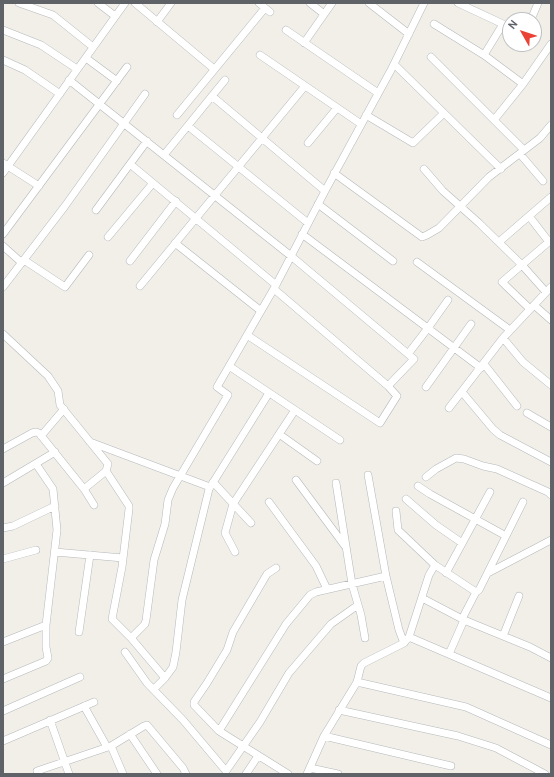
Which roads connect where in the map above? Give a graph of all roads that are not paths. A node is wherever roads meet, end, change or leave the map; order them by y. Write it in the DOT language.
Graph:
graph roads {
  1 [pos="19,3"];
  2 [pos="98,3"];
  3 [pos="125,3"];
  4 [pos="135,3"];
  5 [pos="171,3"];
  6 [pos="259,3"];
  7 [pos="310,3"];
  8 [pos="332,3"];
  9 [pos="369,3"];
  10 [pos="424,3"];
  11 [pos="458,3"];
  12 [pos="324,14"];
  13 [pos="115,16"];
  14 [pos="157,22"];
  15 [pos="434,24"];
  16 [pos="3,30"];
  17 [pos="286,30"];
  18 [pos="408,34"];
  19 [pos="304,42"];
  20 [pos="551,44"];
  21 [pos="93,47"];
  22 [pos="260,55"];
  23 [pos="484,55"];
  24 [pos="431,57"];
  25 [pos="86,58"];
  26 [pos="3,60"];
  27 [pos="394,64"];
  28 [pos="127,68"];
  29 [pos="77,69"];
  30 [pos="214,69"];
  31 [pos="69,80"];
  32 [pos="225,80"];
  33 [pos="117,81"];
  34 [pos="523,84"];
  35 [pos="305,86"];
  36 [pos="378,92"];
  37 [pos="60,94"];
  38 [pos="145,94"];
  39 [pos="212,96"];
  40 [pos="99,104"];
  41 [pos="337,108"];
  42 [pos="444,113"];
  43 [pos="366,114"];
  44 [pos="177,115"];
  45 [pos="494,120"];
  46 [pos="123,123"];
  47 [pos="361,124"];
  48 [pos="188,126"];
  49 [pos="551,126"];
  50 [pos="262,138"];
  51 [pos="147,141"];
  52 [pos="308,143"];
  53 [pos="522,152"];
  54 [pos="164,155"];
  55 [pos="5,164"];
  56 [pos="130,164"];
  57 [pos="239,167"];
  58 [pos="424,169"];
  59 [pos="500,169"];
  60 [pos="3,173"];
  61 [pos="334,173"];
  62 [pos="543,181"];
  63 [pos="153,183"];
  64 [pos="39,186"];
  65 [pos="325,191"];
  66 [pos="215,196"];
  67 [pos="551,197"];
  68 [pos="176,201"];
  69 [pos="318,204"];
  70 [pos="460,207"];
  71 [pos="96,210"];
  72 [pos="529,216"];
  73 [pos="196,218"];
  74 [pos="308,223"];
  75 [pos="3,234"];
  76 [pos="302,234"];
  77 [pos="108,237"];
  78 [pos="550,241"];
  79 [pos="499,242"];
  80 [pos="175,243"];
  81 [pos="3,246"];
  82 [pos="89,255"];
  83 [pos="291,256"];
  84 [pos="393,260"];
  85 [pos="23,261"];
  86 [pos="130,261"];
  87 [pos="417,262"];
  88 [pos="522,265"];
  89 [pos="140,286"];
  90 [pos="3,287"];
  91 [pos="275,287"];
  92 [pos="549,289"];
  93 [pos="448,300"];
  94 [pos="532,307"];
  95 [pos="261,311"];
  96 [pos="551,320"];
  97 [pos="471,324"];
  98 [pos="428,328"];
  99 [pos="510,330"];
  100 [pos="3,334"];
  101 [pos="248,335"];
  102 [pos="503,338"];
  103 [pos="455,348"];
  104 [pos="408,354"];
  105 [pos="229,366"];
  106 [pos="482,366"];
  107 [pos="551,385"];
  108 [pos="388,386"];
  109 [pos="426,387"];
  110 [pos="462,392"];
  111 [pos="269,393"];
  112 [pos="517,406"];
  113 [pos="449,408"];
  114 [pos="64,410"];
  115 [pos="295,410"];
  116 [pos="527,413"];
  117 [pos="551,427"];
  118 [pos="279,434"];
  119 [pos="41,436"];
  120 [pos="340,440"];
  121 [pos="90,442"];
  122 [pos="3,449"];
  123 [pos="55,452"];
  124 [pos="317,461"];
  125 [pos="551,462"];
  126 [pos="36,464"];
  127 [pos="106,471"];
  128 [pos="368,475"];
  129 [pos="181,476"];
  130 [pos="426,477"];
  131 [pos="296,480"];
  132 [pos="3,483"];
  133 [pos="336,483"];
  134 [pos="212,485"];
  135 [pos="418,486"];
  136 [pos="84,489"];
  137 [pos="490,492"];
  138 [pos="551,495"];
  139 [pos="406,499"];
  140 [pos="269,502"];
  141 [pos="523,502"];
  142 [pos="233,504"];
  143 [pos="94,505"];
  144 [pos="55,506"];
  145 [pos="396,511"];
  146 [pos="475,518"];
  147 [pos="251,523"];
  148 [pos="3,528"];
  149 [pos="506,536"];
  150 [pos="551,540"];
  151 [pos="462,543"];
  152 [pos="346,548"];
  153 [pos="36,550"];
  154 [pos="55,552"];
  155 [pos="235,552"];
  156 [pos="90,555"];
  157 [pos="123,558"];
  158 [pos="3,559"];
  159 [pos="435,565"];
  160 [pos="276,568"];
  161 [pos="446,573"];
  162 [pos="488,573"];
  163 [pos="386,576"];
  164 [pos="352,584"];
  165 [pos="327,589"];
  166 [pos="476,592"];
  167 [pos="519,596"];
  168 [pos="422,598"];
  169 [pos="358,605"];
  170 [pos="463,619"];
  171 [pos="46,624"];
  172 [pos="79,632"];
  173 [pos="503,636"];
  174 [pos="409,637"];
  175 [pos="131,638"];
  176 [pos="365,638"];
  177 [pos="3,642"];
  178 [pos="404,643"];
  179 [pos="125,652"];
  180 [pos="449,654"];
  181 [pos="551,658"];
  182 [pos="80,677"];
  183 [pos="165,678"];
  184 [pos="3,680"];
  185 [pos="357,682"];
  186 [pos="154,690"];
  187 [pos="551,698"];
  188 [pos="94,702"];
  189 [pos="84,706"];
  190 [pos="339,710"];
  191 [pos="3,711"];
  192 [pos="50,720"];
  193 [pos="219,731"];
  194 [pos="130,734"];
  195 [pos="324,736"];
  196 [pos="3,741"];
  197 [pos="551,745"];
  198 [pos="109,746"];
  199 [pos="243,747"];
  200 [pos="258,756"];
  201 [pos="64,762"];
  202 [pos="451,766"];
  203 [pos="37,771"];
  204 [pos="308,771"];
  205 [pos="69,774"];
  206 [pos="123,774"];
  207 [pos="157,774"];
  208 [pos="186,774"];
  209 [pos="246,774"];
  210 [pos="288,774"];
  211 [pos="335,774"];
  212 [pos="545,774"];
  1 -- 21 [label="street"];
  2 -- 13 [label="street"];
  3 -- 13 [label="street"];
  4 -- 14 [label="street"];
  5 -- 14 [label="street"];
  6 -- 30 [label="street"];
  7 -- 12 [label="street"];
  8 -- 12 [label="street"];
  9 -- 18 [label="street"];
  10 -- 18 [label="street"];
  11 -- 23 [label="street"];
  12 -- 19 [label="street"];
  13 -- 21 [label="street"];
  14 -- 30 [label="street"];
  15 -- 23 [label="street"];
  16 -- 29 [label="street"];
  17 -- 19 [label="street"];
  18 -- 27 [label="street"];
  19 -- 36 [label="street"];
  20 -- 34 [label="street"];
  21 -- 25 [label="street"];
  22 -- 35 [label="street"];
  23 -- 34 [label="street"];
  24 -- 45 [label="street"];
  25 -- 29 [label="street"];
  25 -- 33 [label="street"];
  26 -- 37 [label="street"];
  27 -- 36 [label="street"];
  27 -- 42 [label="street"];
  28 -- 33 [label="street"];
  29 -- 31 [label="street"];
  30 -- 44 [label="street"];
  31 -- 37 [label="street"];
  31 -- 40 [label="street"];
  32 -- 39 [label="street"];
  33 -- 40 [label="street"];
  34 -- 45 [label="street"];
  35 -- 41 [label="street"];
  35 -- 50 [label="street"];
  36 -- 43 [label="street"];
  37 -- 55 [label="street"];
  38 -- 46 [label="street"];
  39 -- 48 [label="street"];
  39 -- 50 [label="street"];
  40 -- 46 [label="street"];
  40 -- 64 [label="street"];
  41 -- 47 [label="street"];
  41 -- 52 [label="street"];
  42 -- 43 [label="street"];
  42 -- 59 [label="street"];
  43 -- 47 [label="street"];
  45 -- 53 [label="street"];
  46 -- 51 [label="street"];
  46 -- 85 [label="street"];
  47 -- 61 [label="street"];
  48 -- 54 [label="street"];
  48 -- 57 [label="street"];
  49 -- 53 [label="street"];
  50 -- 57 [label="street"];
  50 -- 65 [label="street"];
  51 -- 54 [label="street"];
  51 -- 56 [label="street"];
  53 -- 59 [label="street"];
  53 -- 62 [label="street"];
  54 -- 66 [label="street"];
  55 -- 60 [label="street"];
  55 -- 64 [label="street"];
  56 -- 63 [label="street"];
  56 -- 71 [label="street"];
  57 -- 66 [label="street"];
  57 -- 74 [label="street"];
  58 -- 70 [label="street"];
  59 -- 70 [label="street"];
  61 -- 65 [label="street"];
  61 -- 70 [label="street"];
  63 -- 68 [label="street"];
  63 -- 77 [label="street"];
  64 -- 75 [label="street"];
  65 -- 69 [label="street"];
  66 -- 73 [label="street"];
  66 -- 83 [label="street"];
  67 -- 72 [label="street"];
  68 -- 73 [label="street"];
  68 -- 86 [label="street"];
  69 -- 74 [label="street"];
  69 -- 84 [label="street"];
  70 -- 79 [label="street"];
  72 -- 78 [label="street"];
  72 -- 79 [label="street"];
  73 -- 80 [label="street"];
  73 -- 91 [label="street"];
  74 -- 76 [label="street"];
  76 -- 83 [label="street"];
  76 -- 98 [label="street"];
  78 -- 88 [label="street"];
  79 -- 88 [label="street"];
  80 -- 89 [label="street"];
  80 -- 95 [label="street"];
  81 -- 85 [label="street"];
  82 -- 85 [label="street"];
  83 -- 91 [label="street"];
  83 -- 104 [label="street"];
  85 -- 90 [label="street"];
  87 -- 99 [label="street"];
  88 -- 92 [label="street"];
  88 -- 94 [label="street"];
  91 -- 95 [label="street"];
  91 -- 108 [label="street"];
  92 -- 94 [label="street"];
  93 -- 98 [label="street"];
  94 -- 96 [label="street"];
  94 -- 99 [label="street"];
  95 -- 101 [label="street"];
  97 -- 103 [label="street"];
  98 -- 103 [label="street"];
  98 -- 104 [label="street"];
  99 -- 102 [label="street"];
  100 -- 114 [label="street"];
  101 -- 105 [label="street"];
  101 -- 108 [label="street"];
  102 -- 106 [label="street"];
  102 -- 107 [label="street"];
  103 -- 106 [label="street"];
  103 -- 109 [label="street"];
  104 -- 108 [label="street"];
  105 -- 111 [label="street"];
  105 -- 129 [label="street"];
  106 -- 110 [label="street"];
  106 -- 112 [label="street"];
  110 -- 113 [label="street"];
  110 -- 125 [label="street"];
  111 -- 115 [label="street"];
  111 -- 134 [label="street"];
  114 -- 119 [label="street"];
  114 -- 121 [label="street"];
  115 -- 118 [label="street"];
  115 -- 120 [label="street"];
  116 -- 117 [label="street"];
  118 -- 124 [label="street"];
  118 -- 142 [label="street"];
  119 -- 122 [label="street"];
  119 -- 123 [label="street"];
  121 -- 127 [label="street"];
  121 -- 129 [label="street"];
  123 -- 126 [label="street"];
  123 -- 136 [label="street"];
  126 -- 132 [label="street"];
  126 -- 144 [label="street"];
  127 -- 136 [label="street"];
  127 -- 157 [label="street"];
  128 -- 163 [label="street"];
  129 -- 134 [label="street"];
  129 -- 175 [label="street"];
  130 -- 138 [label="street"];
  131 -- 152 [label="street"];
  133 -- 152 [label="street"];
  134 -- 142 [label="street"];
  134 -- 183 [label="street"];
  135 -- 146 [label="street"];
  136 -- 143 [label="street"];
  137 -- 146 [label="street"];
  139 -- 151 [label="street"];
  140 -- 165 [label="street"];
  141 -- 149 [label="street"];
  142 -- 147 [label="street"];
  142 -- 155 [label="street"];
  144 -- 148 [label="street"];
  144 -- 154 [label="street"];
  145 -- 159 [label="street"];
  146 -- 149 [label="street"];
  146 -- 151 [label="street"];
  149 -- 162 [label="street"];
  150 -- 162 [label="street"];
  151 -- 161 [label="street"];
  152 -- 164 [label="street"];
  153 -- 158 [label="street"];
  154 -- 156 [label="street"];
  154 -- 171 [label="street"];
  156 -- 157 [label="street"];
  156 -- 172 [label="street"];
  157 -- 175 [label="street"];
  159 -- 161 [label="street"];
  159 -- 168 [label="street"];
  160 -- 193 [label="street"];
  161 -- 166 [label="street"];
  162 -- 166 [label="street"];
  163 -- 164 [label="street"];
  163 -- 178 [label="street"];
  164 -- 165 [label="street"];
  164 -- 169 [label="street"];
  165 -- 193 [label="street"];
  166 -- 170 [label="street"];
  167 -- 173 [label="street"];
  168 -- 170 [label="street"];
  168 -- 174 [label="street"];
  169 -- 176 [label="street"];
  169 -- 199 [label="street"];
  170 -- 173 [label="street"];
  170 -- 180 [label="street"];
  171 -- 177 [label="street"];
  171 -- 184 [label="street"];
  173 -- 181 [label="street"];
  174 -- 178 [label="street"];
  174 -- 180 [label="street"];
  175 -- 183 [label="street"];
  178 -- 185 [label="street"];
  179 -- 186 [label="street"];
  180 -- 187 [label="street"];
  182 -- 191 [label="street"];
  183 -- 186 [label="street"];
  185 -- 190 [label="street"];
  185 -- 197 [label="street"];
  186 -- 199 [label="street"];
  188 -- 189 [label="street"];
  189 -- 192 [label="street"];
  189 -- 198 [label="street"];
  190 -- 195 [label="street"];
  190 -- 212 [label="street"];
  192 -- 196 [label="street"];
  192 -- 201 [label="street"];
  193 -- 199 [label="street"];
  194 -- 198 [label="street"];
  194 -- 207 [label="street"];
  194 -- 208 [label="street"];
  195 -- 202 [label="street"];
  195 -- 204 [label="street"];
  198 -- 201 [label="street"];
  198 -- 206 [label="street"];
  199 -- 200 [label="street"];
  200 -- 209 [label="street"];
  200 -- 210 [label="street"];
  201 -- 203 [label="street"];
  201 -- 205 [label="street"];
  204 -- 211 [label="street"];
}
